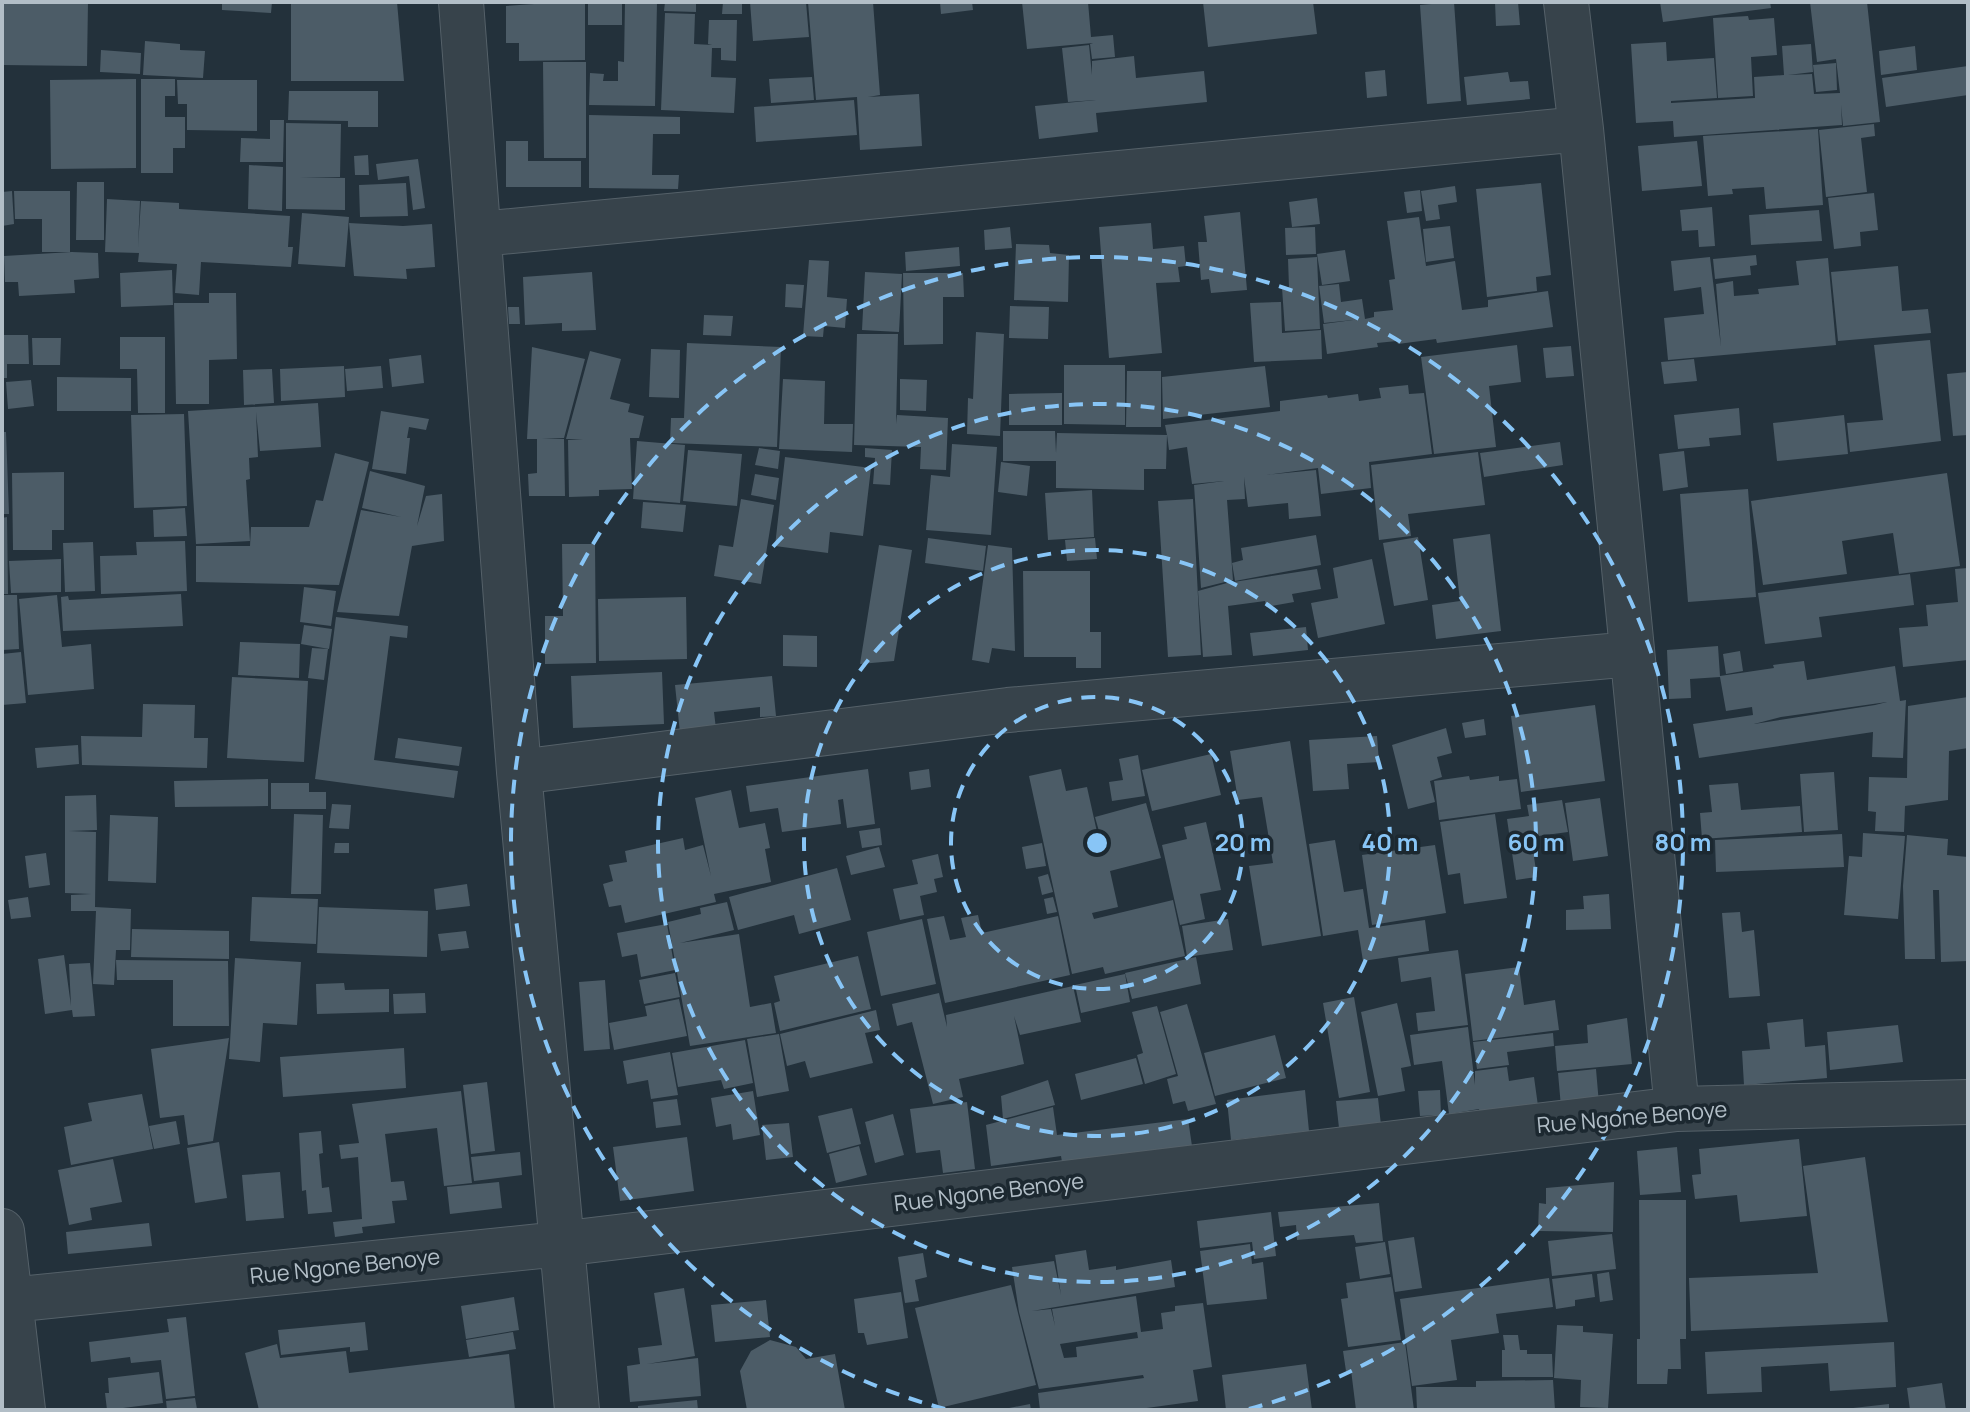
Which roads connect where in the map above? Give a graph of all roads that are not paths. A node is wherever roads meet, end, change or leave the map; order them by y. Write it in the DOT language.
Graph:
graph roads {
  1 [pos="461,2"];
  2 [pos="1566,2"];
  3 [pos="1581,129"];
  4 [pos="480,234"];
  5 [pos="1632,654"];
  6 [pos="519,772"];
  7 [pos="1968,1102"];
  8 [pos="1677,1109"];
  9 [pos="2,1231"];
  10 [pos="560,1244"];
  11 [pos="10,1300"];
  12 [pos="23,1410"];
  13 [pos="577,1410"];
  1 -- 4 [label="street"];
  2 -- 3 [label="street"];
  3 -- 4 [label="street"];
  3 -- 5 [label="street"];
  4 -- 6 [label="street"];
  5 -- 6 [label="street"];
  5 -- 8 [label="street"];
  6 -- 10 [label="street"];
  7 -- 8 [label="street, Rue Ngone Benoye"];
  8 -- 10 [label="street, Rue Ngone Benoye"];
  9 -- 11 [label="street"];
  10 -- 11 [label="street, Rue Ngone Benoye"];
  10 -- 13 [label="street"];
  11 -- 12 [label="street"];
}
